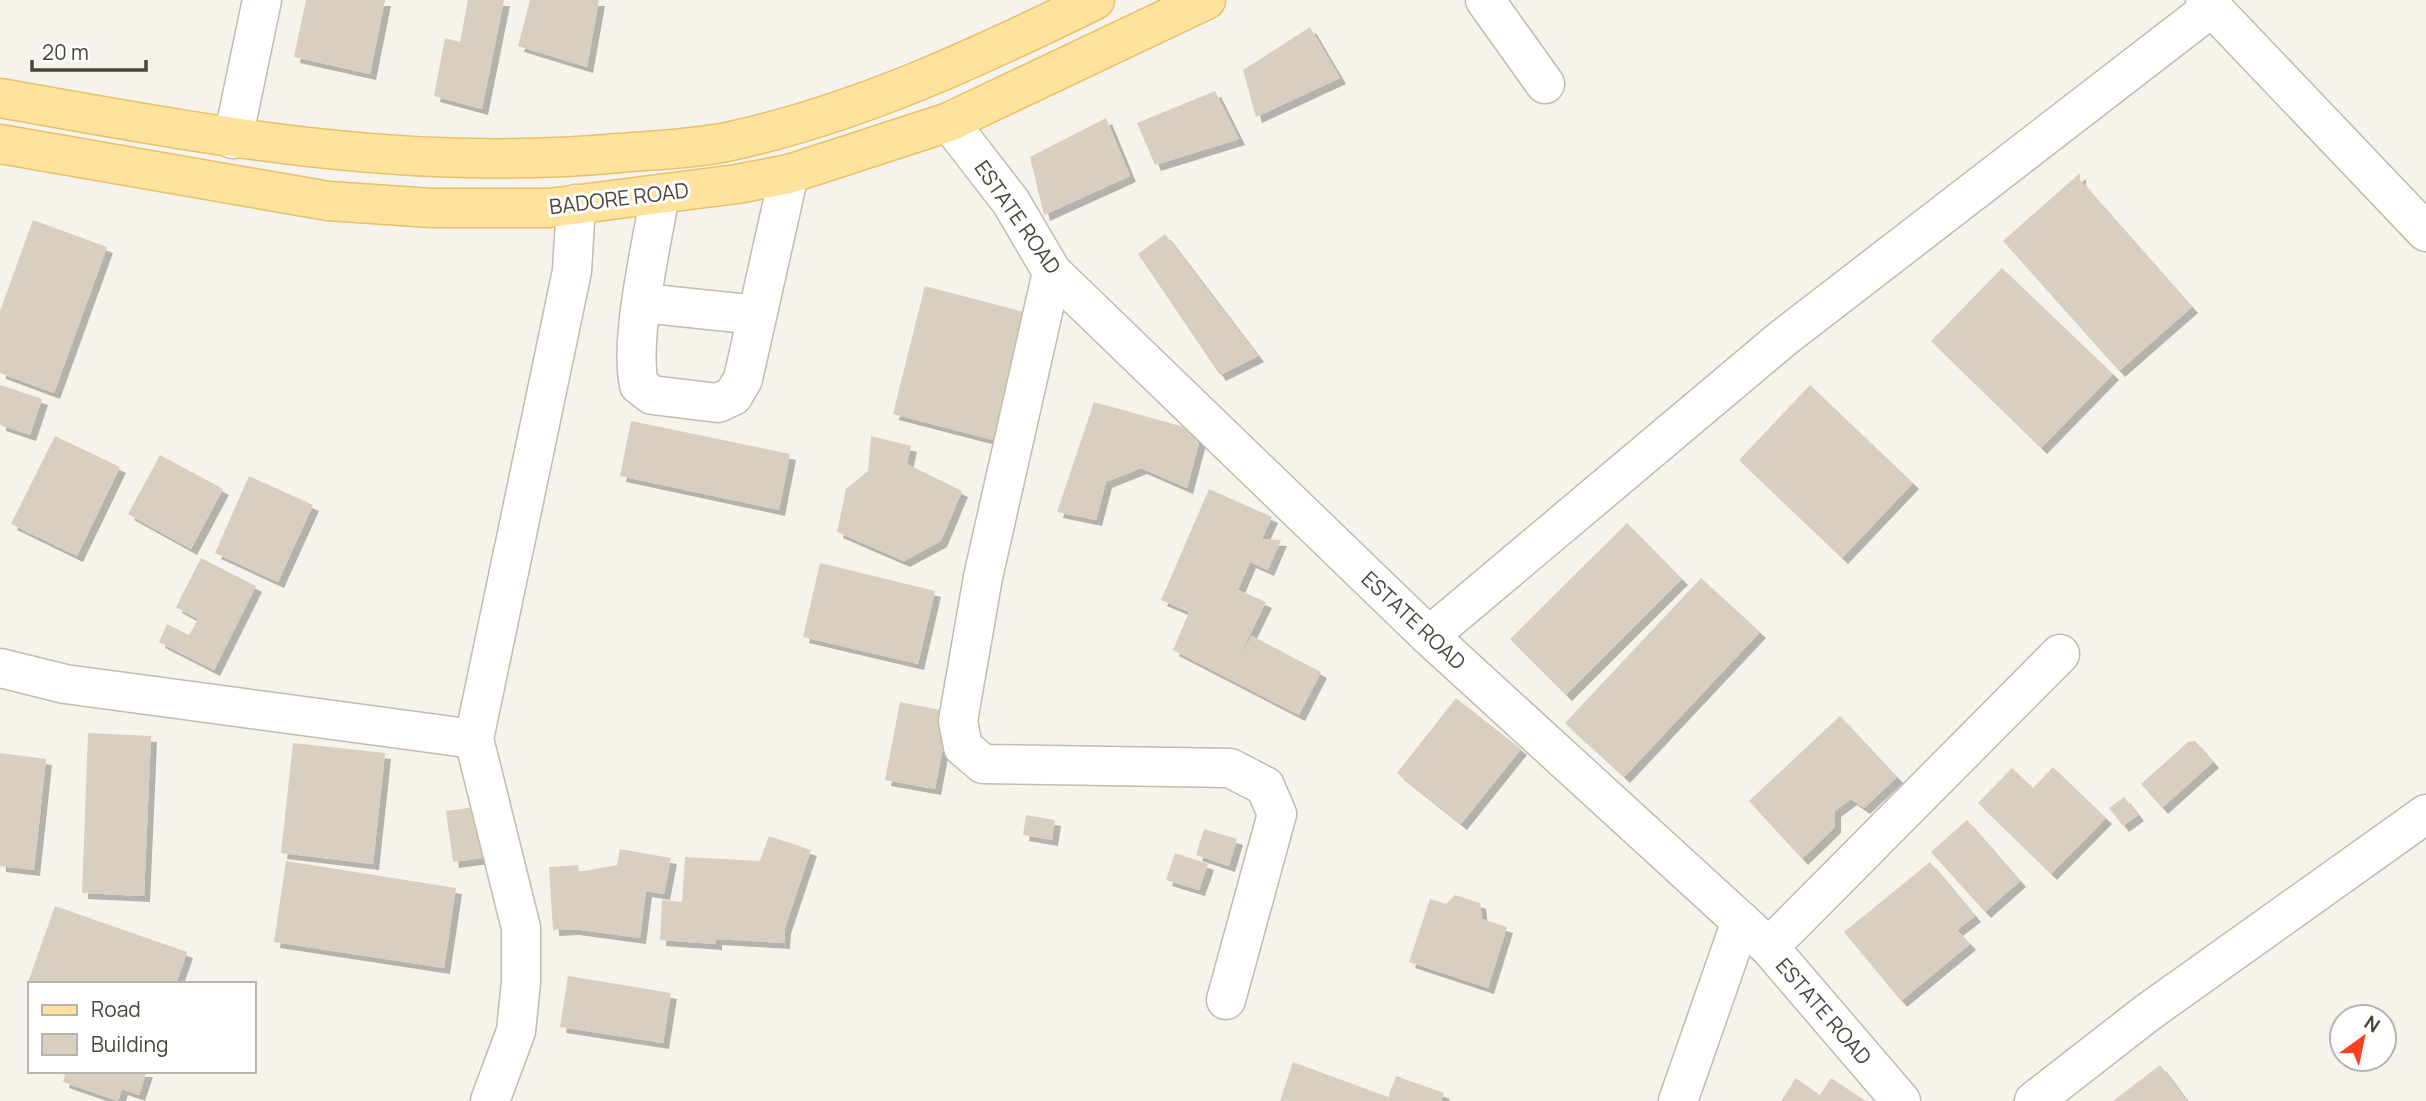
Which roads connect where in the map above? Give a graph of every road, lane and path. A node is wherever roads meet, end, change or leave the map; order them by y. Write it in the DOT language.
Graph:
graph roads {
  1 [pos="262,0"];
  2 [pos="1095,0"];
  3 [pos="1206,0"];
  4 [pos="1485,0"];
  5 [pos="2208,4"];
  6 [pos="1545,84"];
  7 [pos="0,98"];
  8 [pos="949,122"];
  9 [pos="233,139"];
  10 [pos="0,144"];
  11 [pos="789,174"];
  12 [pos="660,194"];
  13 [pos="576,204"];
  14 [pos="2426,232"];
  15 [pos="1052,272"];
  16 [pos="643,303"];
  17 [pos="757,315"];
  18 [pos="1429,636"];
  19 [pos="2060,654"];
  20 [pos="0,668"];
  21 [pos="474,739"];
  22 [pos="2426,814"];
  23 [pos="1741,921"];
  24 [pos="1769,947"];
  25 [pos="1226,1000"];
  26 [pos="490,1101"];
  27 [pos="1678,1101"];
  28 [pos="1901,1101"];
  29 [pos="2034,1101"];
  1 -- 9 [label="street"];
  2 -- 9 [label="main road, BADORE ROAD"];
  3 -- 8 [label="main road, BADORE ROAD"];
  4 -- 6 [label="street"];
  5 -- 14 [label="street"];
  5 -- 18 [label="street"];
  7 -- 9 [label="main road, BADORE ROAD"];
  8 -- 11 [label="main road, BADORE ROAD"];
  8 -- 15 [label="street, ESTATE ROAD"];
  10 -- 13 [label="main road, BADORE ROAD"];
  11 -- 12 [label="main road, BADORE ROAD"];
  11 -- 17 [label="street"];
  12 -- 13 [label="main road, BADORE ROAD"];
  12 -- 16 [label="street"];
  13 -- 21 [label="street"];
  15 -- 18 [label="street, ESTATE ROAD"];
  15 -- 25 [label="street"];
  16 -- 17 [label="street"];
  16 -- 17 [label="street"];
  18 -- 23 [label="street, ESTATE ROAD"];
  19 -- 24 [label="street"];
  20 -- 21 [label="street"];
  21 -- 26 [label="street"];
  22 -- 29 [label="street"];
  23 -- 24 [label="street, ESTATE ROAD"];
  23 -- 27 [label="street"];
  24 -- 28 [label="street, ESTATE ROAD"];
}
